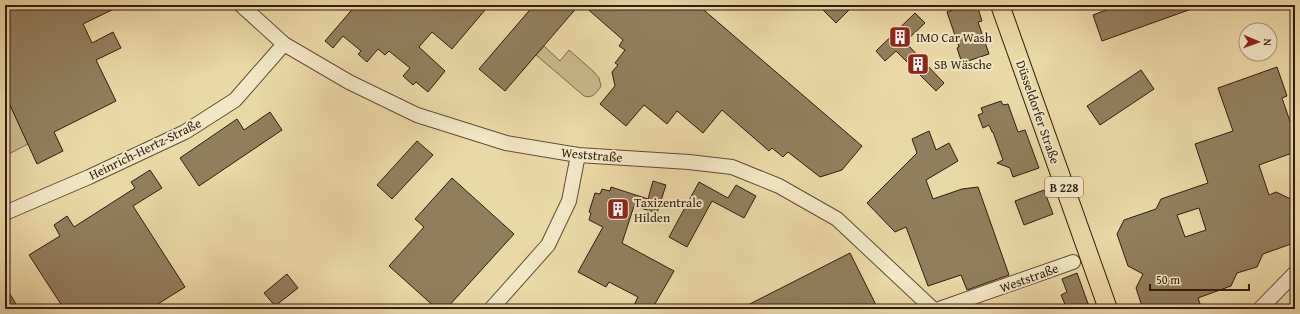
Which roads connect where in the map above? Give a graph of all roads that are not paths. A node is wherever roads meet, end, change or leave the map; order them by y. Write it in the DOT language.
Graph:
graph roads {
  1 [pos="241,5"];
  2 [pos="1000,5"];
  3 [pos="284,44"];
  4 [pos="578,155"];
  5 [pos="5,213"];
  6 [pos="1073,262"];
  7 [pos="1295,273"];
  8 [pos="491,309"];
  9 [pos="933,309"];
  10 [pos="939,309"];
  11 [pos="1108,309"];
  12 [pos="1260,309"];
  1 -- 3 [label="street, Weststraße"];
  2 -- 11 [label="main road, Düsseldorfer Straße / B 228"];
  3 -- 4 [label="street, Weststraße"];
  3 -- 5 [label="street, Heinrich-Hertz-Straße"];
  4 -- 8 [label="street"];
  4 -- 9 [label="street, Weststraße"];
  6 -- 10 [label="street, Weststraße"];
  7 -- 12 [label="street"];
}
